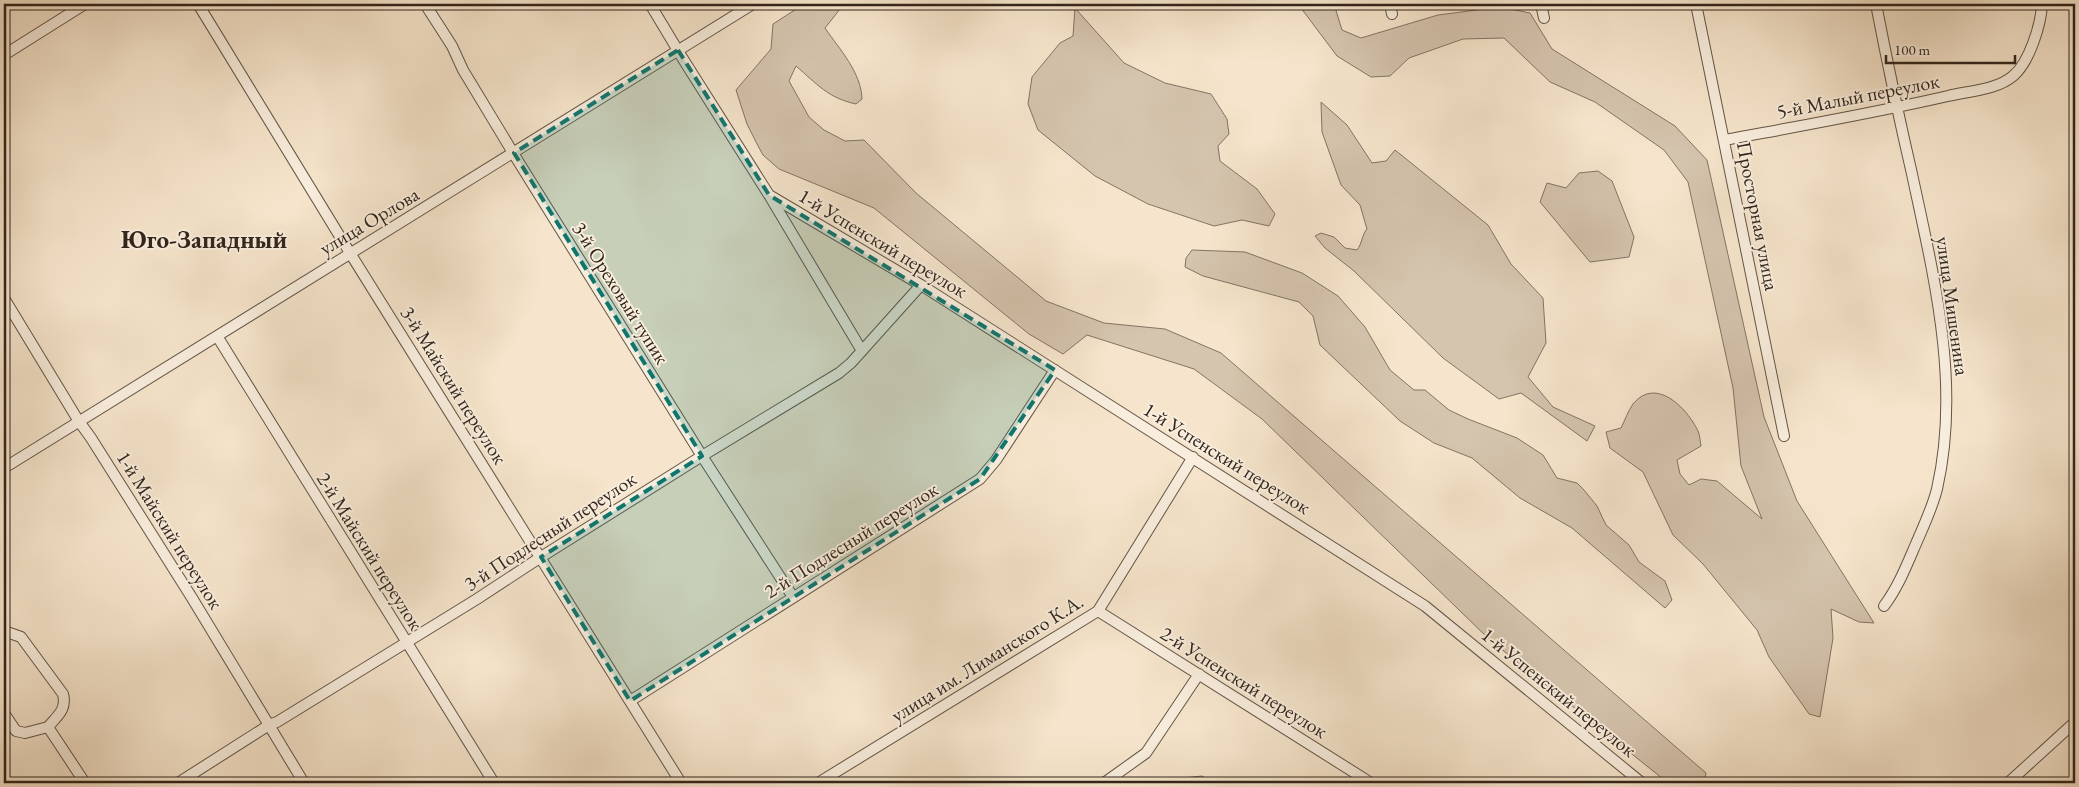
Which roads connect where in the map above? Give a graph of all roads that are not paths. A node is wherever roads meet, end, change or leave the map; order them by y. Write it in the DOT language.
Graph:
graph roads {
  1 [pos="85,4"];
  2 [pos="198,4"];
  3 [pos="425,4"];
  4 [pos="650,4"];
  5 [pos="753,4"];
  6 [pos="1390,4"];
  7 [pos="1541,4"];
  8 [pos="1696,4"];
  9 [pos="1876,4"];
  10 [pos="2042,4"];
  11 [pos="1392,14"];
  12 [pos="1544,18"];
  13 [pos="678,50"];
  14 [pos="4,54"];
  15 [pos="1897,108"];
  16 [pos="1725,140"];
  17 [pos="514,153"];
  18 [pos="769,195"];
  19 [pos="350,253"];
  20 [pos="920,285"];
  21 [pos="4,298"];
  22 [pos="217,336"];
  23 [pos="862,351"];
  24 [pos="1055,370"];
  25 [pos="78,420"];
  26 [pos="1784,436"];
  27 [pos="702,456"];
  28 [pos="1193,457"];
  29 [pos="4,468"];
  30 [pos="541,556"];
  31 [pos="793,597"];
  32 [pos="1884,606"];
  33 [pos="1098,611"];
  34 [pos="4,631"];
  35 [pos="406,642"];
  36 [pos="1199,674"];
  37 [pos="630,701"];
  38 [pos="4,713"];
  39 [pos="2075,722"];
  40 [pos="269,725"];
  41 [pos="48,727"];
  42 [pos="85,783"];
  43 [pos="178,783"];
  44 [pos="304,783"];
  45 [pos="494,783"];
  46 [pos="681,783"];
  47 [pos="818,783"];
  48 [pos="1104,783"];
  49 [pos="1371,783"];
  50 [pos="1642,783"];
  51 [pos="2008,783"];
  1 -- 14 [label="street"];
  2 -- 19 [label="street, 3-й Майский переулок"];
  3 -- 17 [label="street, 3-й Ореховый тупик"];
  4 -- 13 [label="street, 1-й Успенский переулок"];
  5 -- 13 [label="street, улица Орлова"];
  6 -- 11 [label="street"];
  7 -- 12 [label="street"];
  8 -- 16 [label="street, Просторная улица"];
  9 -- 15 [label="street, улица Мишенина"];
  10 -- 15 [label="street, 5-й Малый переулок"];
  13 -- 17 [label="street, улица Орлова"];
  13 -- 18 [label="street, 1-й Успенский переулок"];
  15 -- 16 [label="street, 5-й Малый переулок"];
  15 -- 32 [label="street, улица Мишенина"];
  16 -- 26 [label="street, Просторная улица"];
  17 -- 19 [label="street, улица Орлова"];
  17 -- 27 [label="street, 3-й Ореховый тупик"];
  18 -- 20 [label="street, 1-й Успенский переулок"];
  18 -- 23 [label="street, 1-й Успенский переулок"];
  19 -- 22 [label="street, улица Орлова"];
  19 -- 30 [label="street, 3-й Майский переулок"];
  20 -- 23 [label="street, 3-й Подлесный переулок"];
  20 -- 24 [label="street, 1-й Успенский переулок"];
  21 -- 25 [label="street, 1-й Майский переулок"];
  22 -- 25 [label="street, улица Орлова"];
  22 -- 35 [label="street, 2-й Майский переулок"];
  23 -- 27 [label="street, 3-й Подлесный переулок"];
  24 -- 28 [label="street, 1-й Успенский переулок"];
  24 -- 31 [label="street, 2-й Подлесный переулок"];
  25 -- 29 [label="street, улица Орлова"];
  25 -- 40 [label="street, 1-й Майский переулок"];
  27 -- 30 [label="street, 3-й Подлесный переулок"];
  27 -- 31 [label="street, 3-й Ореховый тупик"];
  28 -- 33 [label="street, улица им. Лиманского К.А."];
  28 -- 50 [label="street, 1-й Успенский переулок"];
  30 -- 35 [label="street, 3-й Подлесный переулок"];
  30 -- 37 [label="street, 3-й Майский переулок"];
  31 -- 37 [label="street, 2-й Подлесный переулок"];
  33 -- 36 [label="street, 2-й Успенский переулок"];
  33 -- 47 [label="street, улица им. Лиманского К.А."];
  34 -- 41 [label="street"];
  35 -- 40 [label="street, 3-й Подлесный переулок"];
  35 -- 45 [label="street, 2-й Майский переулок"];
  36 -- 48 [label="street"];
  36 -- 49 [label="street, 2-й Успенский переулок"];
  37 -- 46 [label="street, 3-й Майский переулок"];
  38 -- 41 [label="street"];
  39 -- 51 [label="street"];
  40 -- 43 [label="street, 3-й Подлесный переулок"];
  40 -- 44 [label="street, 1-й Майский переулок"];
  41 -- 42 [label="street"];
}
